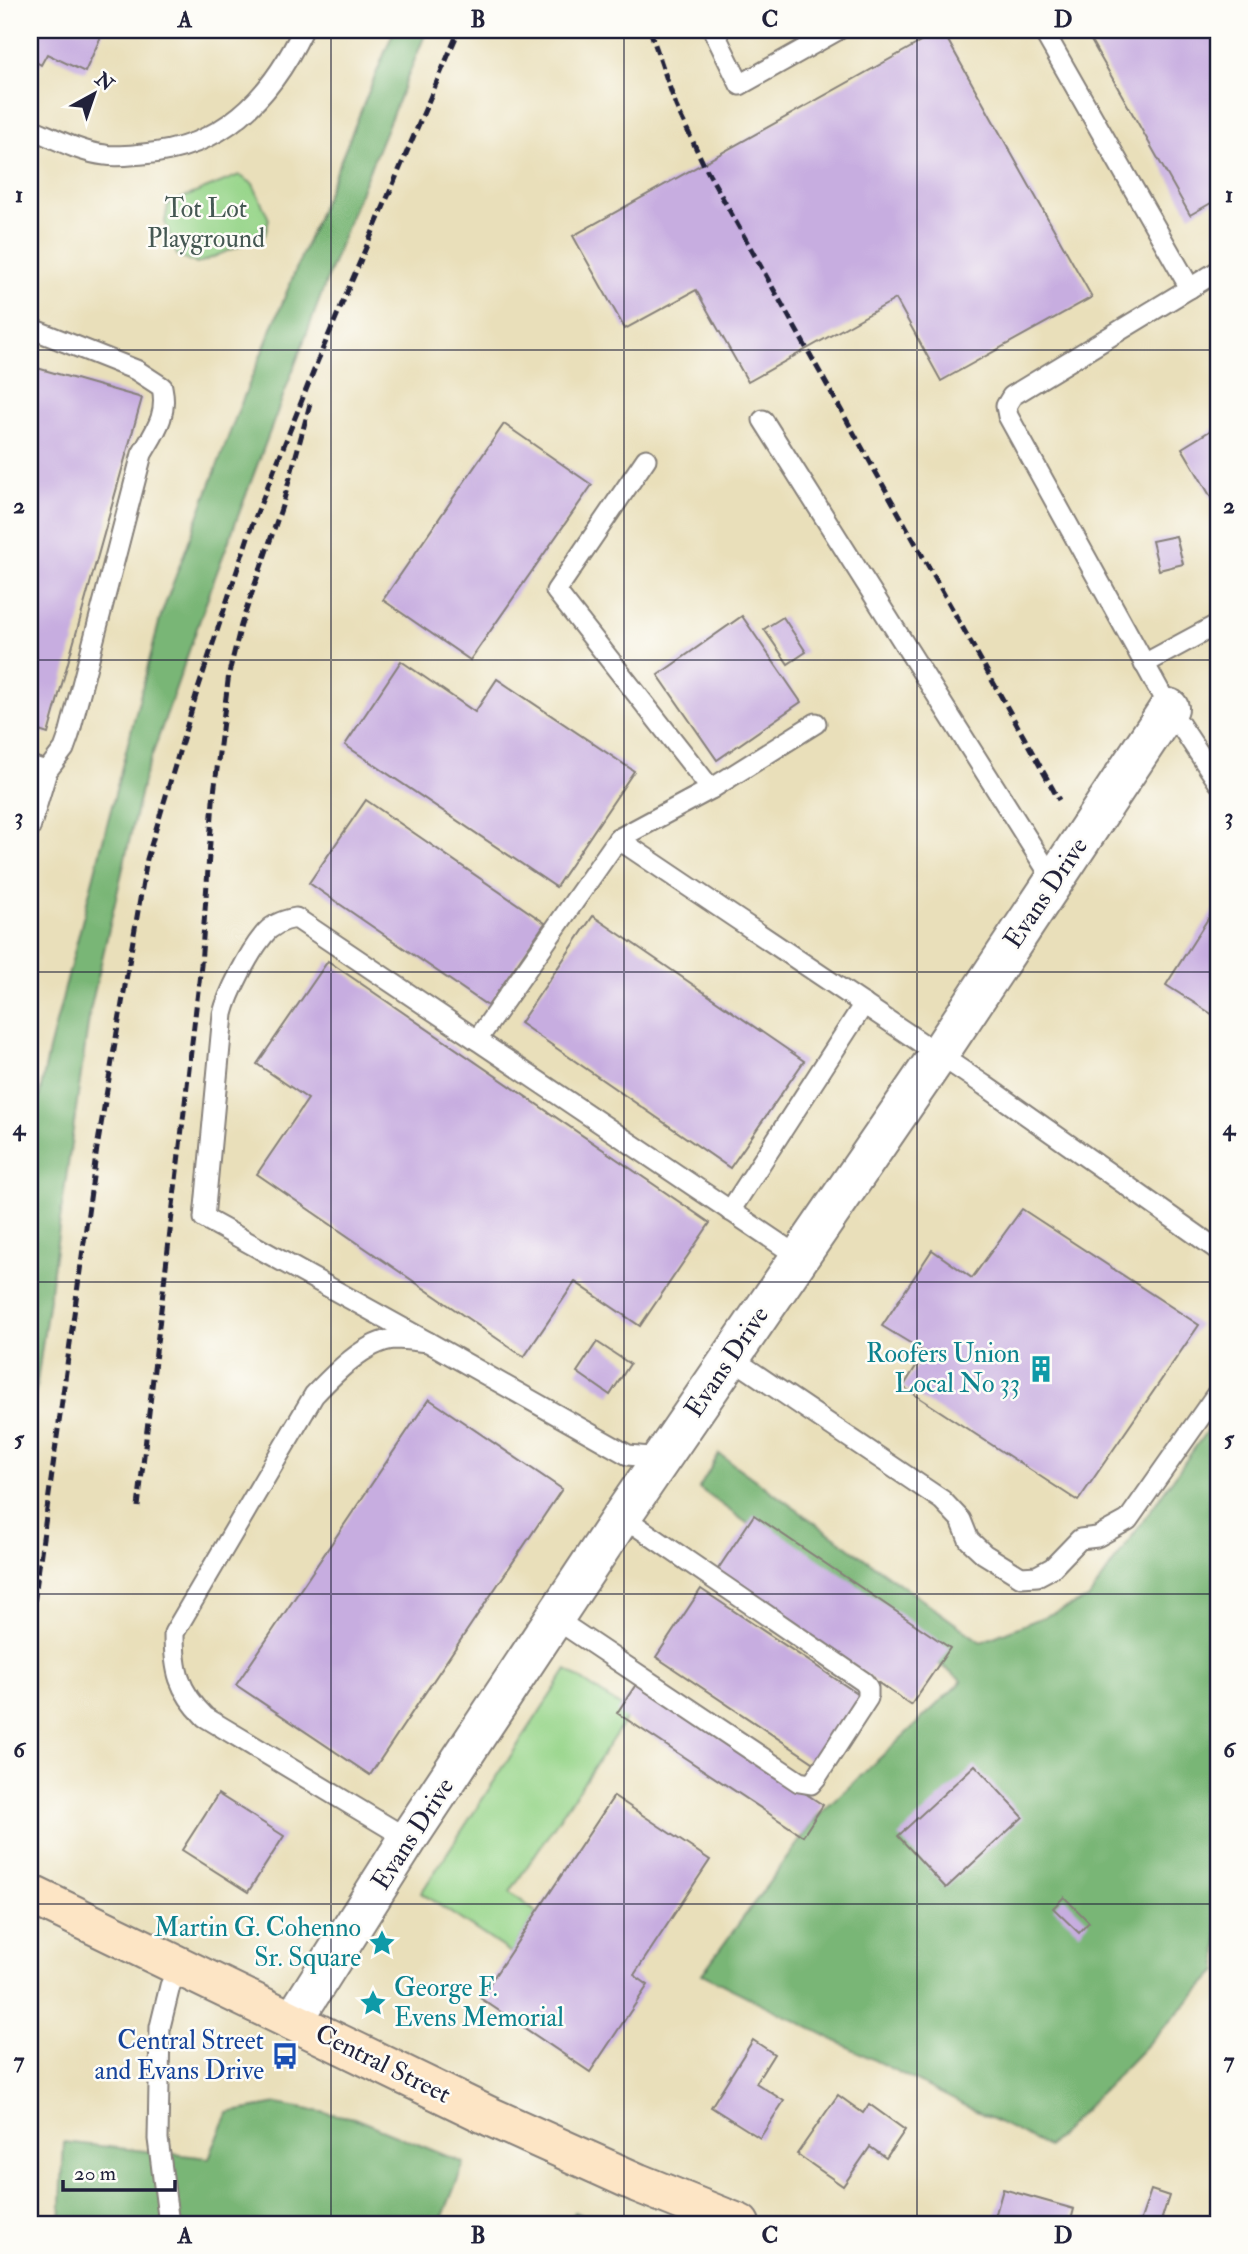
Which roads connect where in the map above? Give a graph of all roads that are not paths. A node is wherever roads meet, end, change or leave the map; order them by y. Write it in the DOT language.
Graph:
graph roads {
  1 [pos="303,30"];
  2 [pos="713,30"];
  3 [pos="838,30"];
  4 [pos="1043,30"];
  5 [pos="30,128"];
  6 [pos="1218,271"];
  7 [pos="1190,288"];
  8 [pos="30,328"];
  9 [pos="763,420"];
  10 [pos="646,459"];
  11 [pos="1218,624"];
  12 [pos="1144,664"];
  13 [pos="1169,708"];
  14 [pos="816,723"];
  15 [pos="38,769"];
  16 [pos="1218,782"];
  17 [pos="711,789"];
  18 [pos="30,828"];
  19 [pos="618,839"];
  20 [pos="1054,881"];
  21 [pos="864,1004"];
  22 [pos="477,1040"];
  23 [pos="939,1054"];
  24 [pos="730,1211"];
  25 [pos="1218,1250"];
  26 [pos="799,1257"];
  27 [pos="428,1342"];
  28 [pos="730,1357"];
  29 [pos="1218,1392"];
  30 [pos="661,1458"];
  31 [pos="622,1516"];
  32 [pos="554,1618"];
  33 [pos="408,1839"];
  34 [pos="30,1894"];
  35 [pos="179,1966"];
  36 [pos="293,2021"];
  37 [pos="169,2224"];
  38 [pos="740,2224"];
  1 -- 5 [label="lane"];
  2 -- 3 [label="lane"];
  4 -- 7 [label="lane"];
  6 -- 7 [label="lane"];
  7 -- 12 [label="lane"];
  8 -- 15 [label="lane"];
  9 -- 20 [label="lane"];
  10 -- 17 [label="lane"];
  11 -- 12 [label="lane"];
  12 -- 13 [label="lane"];
  13 -- 16 [label="lane"];
  13 -- 20 [label="street, Evans Drive"];
  14 -- 17 [label="lane"];
  15 -- 18 [label="lane"];
  17 -- 19 [label="lane"];
  19 -- 21 [label="lane"];
  19 -- 22 [label="lane"];
  20 -- 23 [label="street, Evans Drive"];
  21 -- 23 [label="lane"];
  21 -- 24 [label="lane"];
  22 -- 24 [label="lane"];
  22 -- 27 [label="lane"];
  23 -- 25 [label="lane"];
  23 -- 26 [label="street, Evans Drive"];
  24 -- 26 [label="lane"];
  26 -- 28 [label="street, Evans Drive"];
  27 -- 30 [label="lane"];
  27 -- 33 [label="lane"];
  28 -- 29 [label="lane"];
  28 -- 30 [label="street, Evans Drive"];
  30 -- 31 [label="street, Evans Drive"];
  31 -- 32 [label="street, Evans Drive"];
  31 -- 32 [label="lane"];
  32 -- 33 [label="street, Evans Drive"];
  33 -- 36 [label="street, Evans Drive"];
  34 -- 35 [label="main road, Central Street"];
  35 -- 36 [label="main road, Central Street"];
  35 -- 37 [label="lane"];
  36 -- 38 [label="main road, Central Street"];
}
